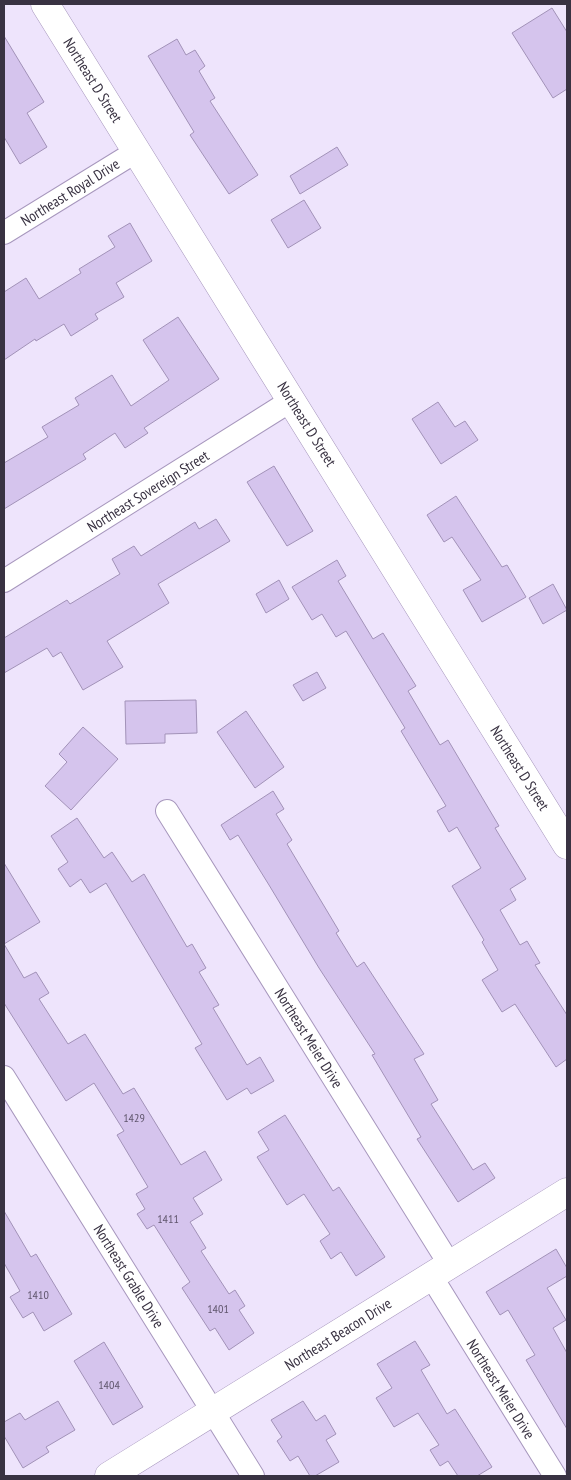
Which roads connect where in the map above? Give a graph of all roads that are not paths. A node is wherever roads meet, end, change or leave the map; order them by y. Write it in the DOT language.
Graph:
graph roads {
  1 [pos="45,4"];
  2 [pos="137,151"];
  3 [pos="4,233"];
  4 [pos="292,400"];
  5 [pos="4,581"];
  6 [pos="167,811"];
  7 [pos="567,845"];
  8 [pos="4,1077"];
  9 [pos="567,1192"];
  10 [pos="441,1270"];
  11 [pos="213,1412"];
  12 [pos="108,1476"];
  13 [pos="253,1476"];
  14 [pos="555,1476"];
  1 -- 2 [label="street, Northeast D Street"];
  2 -- 3 [label="street, Northeast Royal Drive"];
  2 -- 4 [label="street, Northeast D Street"];
  4 -- 5 [label="street, Northeast Sovereign Street"];
  4 -- 7 [label="street, Northeast D Street"];
  6 -- 10 [label="street, Northeast Meier Drive"];
  8 -- 11 [label="street, Northeast Grable Drive"];
  9 -- 10 [label="street, Northeast Beacon Drive"];
  10 -- 11 [label="street, Northeast Beacon Drive"];
  10 -- 14 [label="street, Northeast Meier Drive"];
  11 -- 12 [label="street, Northeast Beacon Drive"];
  11 -- 13 [label="street, Northeast Grable Drive"];
}
